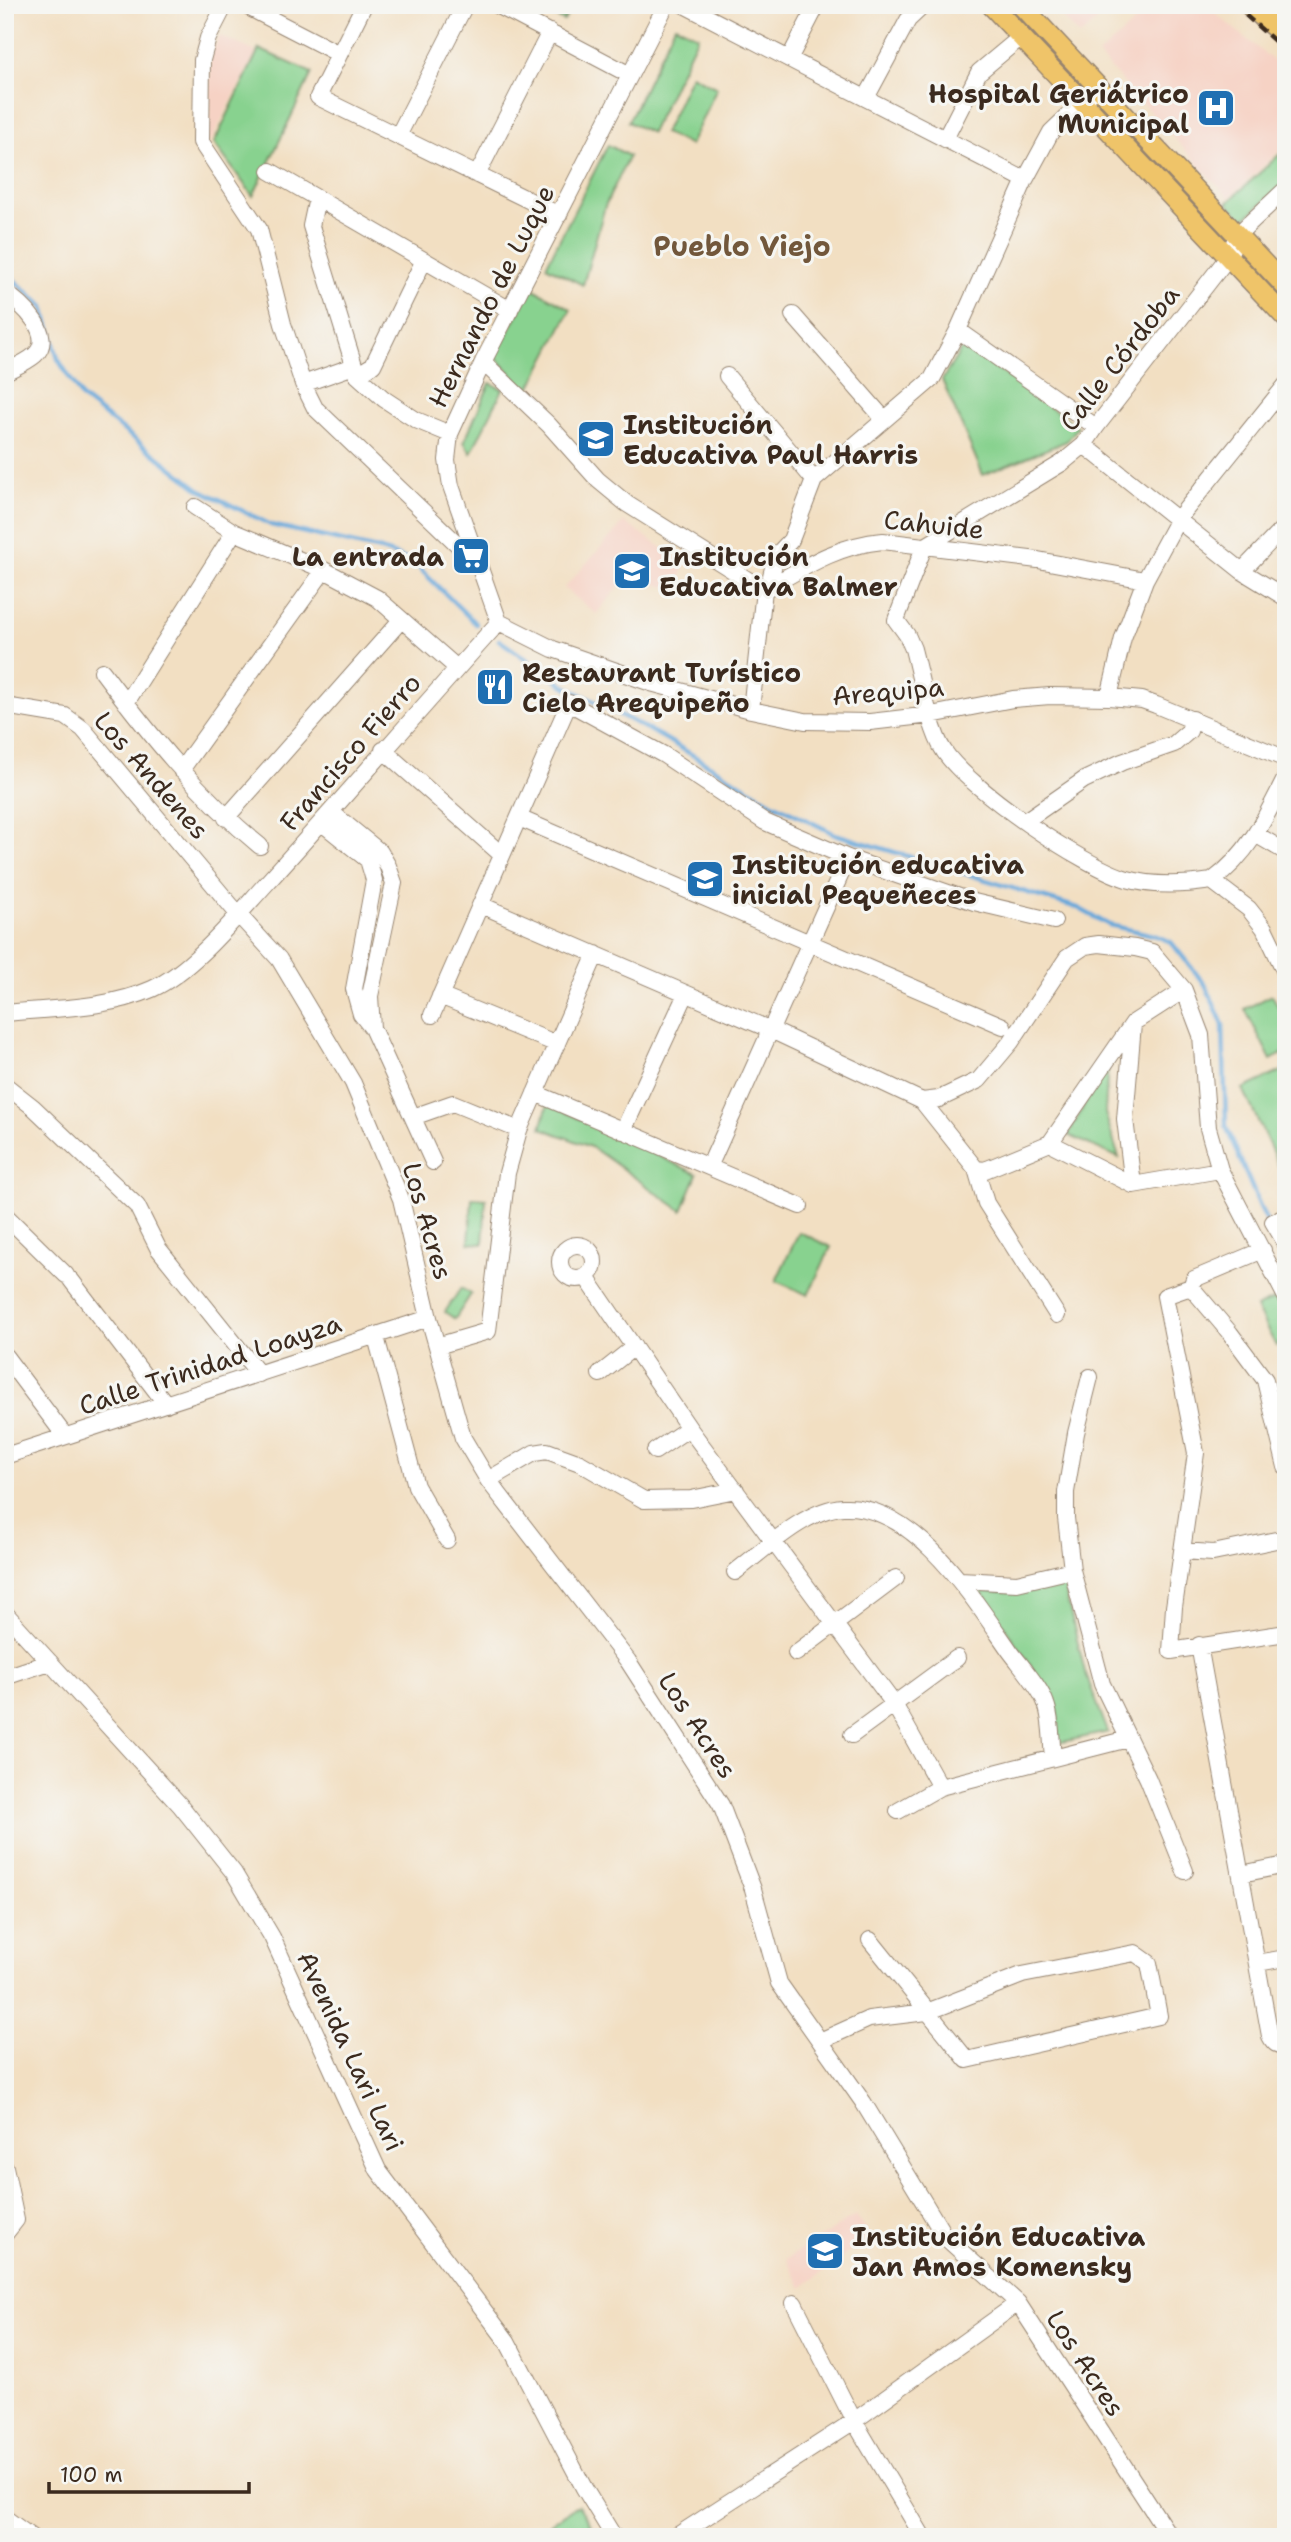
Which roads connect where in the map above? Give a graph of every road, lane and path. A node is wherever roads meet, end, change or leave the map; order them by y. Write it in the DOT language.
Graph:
graph roads {
  1 [pos="225,5"];
  2 [pos="244,5"];
  3 [pos="363,5"];
  4 [pos="465,5"];
  5 [pos="497,5"];
  6 [pos="666,5"];
  7 [pos="684,5"];
  8 [pos="817,5"];
  9 [pos="924,5"];
  10 [pos="991,5"];
  11 [pos="1021,5"];
  12 [pos="1262,8"];
  13 [pos="1286,18"];
  14 [pos="550,32"];
  15 [pos="1021,37"];
  16 [pos="1286,38"];
  17 [pos="339,54"];
  18 [pos="789,59"];
  19 [pos="630,75"];
  20 [pos="1097,87"];
  21 [pos="866,98"];
  22 [pos="1081,102"];
  23 [pos="1142,132"];
  24 [pos="398,136"];
  25 [pos="945,139"];
  26 [pos="1125,148"];
  27 [pos="270,170"];
  28 [pos="477,175"];
  29 [pos="1025,180"];
  30 [pos="1286,189"];
  31 [pos="317,198"];
  32 [pos="559,215"];
  33 [pos="1237,235"];
  34 [pos="1229,256"];
  35 [pos="424,260"];
  36 [pos="1286,287"];
  37 [pos="5,293"];
  38 [pos="510,310"];
  39 [pos="793,315"];
  40 [pos="1286,318"];
  41 [pos="958,330"];
  42 [pos="483,362"];
  43 [pos="356,371"];
  44 [pos="5,372"];
  45 [pos="727,376"];
  46 [pos="303,384"];
  47 [pos="1286,385"];
  48 [pos="884,419"];
  49 [pos="1096,426"];
  50 [pos="450,434"];
  51 [pos="1084,445"];
  52 [pos="814,480"];
  53 [pos="195,507"];
  54 [pos="1178,519"];
  55 [pos="1286,525"];
  56 [pos="234,532"];
  57 [pos="924,547"];
  58 [pos="477,562"];
  59 [pos="324,570"];
  60 [pos="1242,571"];
  61 [pos="1145,580"];
  62 [pos="766,589"];
  63 [pos="1286,598"];
  64 [pos="401,620"];
  65 [pos="499,622"];
  66 [pos="457,668"];
  67 [pos="102,671"];
  68 [pos="1109,698"];
  69 [pos="125,703"];
  70 [pos="5,706"];
  71 [pos="751,710"];
  72 [pos="931,715"];
  73 [pos="1193,719"];
  74 [pos="383,750"];
  75 [pos="1286,759"];
  76 [pos="181,770"];
  77 [pos="1286,777"];
  78 [pos="226,818"];
  79 [pos="326,818"];
  80 [pos="519,818"];
  81 [pos="1025,821"];
  82 [pos="1257,835"];
  83 [pos="260,846"];
  84 [pos="1286,852"];
  85 [pos="502,855"];
  86 [pos="848,858"];
  87 [pos="1212,881"];
  88 [pos="481,905"];
  89 [pos="238,914"];
  90 [pos="1054,921"];
  91 [pos="809,942"];
  92 [pos="596,954"];
  93 [pos="1286,974"];
  94 [pos="1184,990"];
  95 [pos="687,994"];
  96 [pos="440,996"];
  97 [pos="5,1013"];
  98 [pos="432,1015"];
  99 [pos="1133,1023"];
  100 [pos="1003,1026"];
  101 [pos="771,1030"];
  102 [pos="556,1044"];
  103 [pos="5,1085"];
  104 [pos="535,1093"];
  105 [pos="922,1101"];
  106 [pos="413,1117"];
  107 [pos="519,1130"];
  108 [pos="623,1131"];
  109 [pos="1050,1143"];
  110 [pos="433,1163"];
  111 [pos="709,1167"];
  112 [pos="976,1169"];
  113 [pos="1220,1170"];
  114 [pos="1133,1185"];
  115 [pos="800,1206"];
  116 [pos="5,1215"];
  117 [pos="1286,1217"];
  118 [pos="1286,1244"];
  119 [pos="1263,1250"];
  120 [pos="586,1277"];
  121 [pos="1191,1287"];
  122 [pos="1286,1297"];
  123 [pos="1057,1315"];
  124 [pos="429,1318"];
  125 [pos="376,1337"];
  126 [pos="437,1346"];
  127 [pos="634,1347"];
  128 [pos="5,1356"];
  129 [pos="259,1374"];
  130 [pos="600,1374"];
  131 [pos="1090,1377"];
  132 [pos="166,1404"];
  133 [pos="690,1428"];
  134 [pos="65,1436"];
  135 [pos="655,1451"];
  136 [pos="5,1456"];
  137 [pos="1286,1467"];
  138 [pos="488,1480"];
  139 [pos="736,1490"];
  140 [pos="1286,1538"];
  141 [pos="447,1540"];
  142 [pos="775,1541"];
  143 [pos="1182,1551"];
  144 [pos="1072,1570"];
  145 [pos="735,1572"];
  146 [pos="896,1578"];
  147 [pos="960,1580"];
  148 [pos="5,1613"];
  149 [pos="835,1624"];
  150 [pos="1286,1633"];
  151 [pos="1199,1645"];
  152 [pos="796,1653"];
  153 [pos="957,1658"];
  154 [pos="50,1662"];
  155 [pos="5,1676"];
  156 [pos="894,1704"];
  157 [pos="852,1735"];
  158 [pos="1128,1739"];
  159 [pos="1053,1757"];
  160 [pos="940,1787"];
  161 [pos="898,1811"];
  162 [pos="1286,1865"];
  163 [pos="1185,1871"];
  164 [pos="1241,1874"];
  165 [pos="870,1940"];
  166 [pos="1286,1958"];
  167 [pos="1257,1963"];
  168 [pos="927,2012"];
  169 [pos="820,2041"];
  170 [pos="1286,2045"];
  171 [pos="5,2167"];
  172 [pos="5,2234"];
  173 [pos="794,2303"];
  174 [pos="1018,2303"];
  175 [pos="854,2421"];
  176 [pos="5,2518"];
  177 [pos="31,2537"];
  178 [pos="614,2537"];
  179 [pos="675,2537"];
  180 [pos="923,2537"];
  181 [pos="1170,2537"];
  1 -- 46 [label="street"];
  2 -- 17 [label="street"];
  3 -- 17 [label="street"];
  4 -- 24 [label="street"];
  5 -- 14 [label="street"];
  6 -- 19 [label="street, Hernando de Luque"];
  7 -- 18 [label="street"];
  8 -- 18 [label="street"];
  9 -- 21 [label="street"];
  10 -- 15 [label="main road"];
  11 -- 20 [label="main road"];
  12 -- 13 [label="main road"];
  12 -- 16 [label="main road"];
  14 -- 19 [label="street"];
  14 -- 28 [label="street"];
  15 -- 22 [label="main road"];
  15 -- 25 [label="street"];
  17 -- 24 [label="street"];
  18 -- 21 [label="street"];
  19 -- 32 [label="street, Hernando de Luque"];
  20 -- 22 [label="street"];
  20 -- 23 [label="main road"];
  21 -- 25 [label="street"];
  22 -- 26 [label="main road"];
  22 -- 29 [label="street"];
  23 -- 26 [label="main road"];
  23 -- 33 [label="main road"];
  24 -- 28 [label="street"];
  25 -- 29 [label="street"];
  26 -- 34 [label="main road"];
  27 -- 31 [label="street"];
  28 -- 32 [label="street"];
  29 -- 41 [label="street"];
  30 -- 33 [label="street, Calle Córdoba"];
  31 -- 35 [label="street"];
  31 -- 43 [label="street"];
  32 -- 38 [label="street, Hernando de Luque"];
  33 -- 34 [label="street, Calle Córdoba"];
  33 -- 36 [label="main road"];
  34 -- 40 [label="main road"];
  34 -- 49 [label="street, Calle Córdoba"];
  35 -- 38 [label="street"];
  35 -- 43 [label="street"];
  37 -- 44 [label="street"];
  38 -- 42 [label="street, Hernando de Luque"];
  39 -- 48 [label="street"];
  41 -- 48 [label="street"];
  41 -- 49 [label="street"];
  42 -- 50 [label="street, Hernando de Luque"];
  42 -- 62 [label="street"];
  43 -- 46 [label="street"];
  43 -- 50 [label="street"];
  45 -- 52 [label="street"];
  46 -- 58 [label="street"];
  47 -- 54 [label="street"];
  48 -- 52 [label="street"];
  49 -- 51 [label="street, Calle Córdoba"];
  50 -- 58 [label="street, Hernando de Luque"];
  51 -- 54 [label="street"];
  51 -- 57 [label="street, Calle Córdoba"];
  52 -- 62 [label="street"];
  53 -- 56 [label="street"];
  54 -- 60 [label="street"];
  54 -- 61 [label="street"];
  55 -- 60 [label="street"];
  56 -- 59 [label="street"];
  56 -- 69 [label="street"];
  57 -- 61 [label="street, Cahuide"];
  57 -- 62 [label="street, Cahuide"];
  57 -- 72 [label="street"];
  58 -- 65 [label="street, Hernando de Luque"];
  59 -- 64 [label="street"];
  59 -- 76 [label="street"];
  60 -- 63 [label="street"];
  61 -- 68 [label="street"];
  62 -- 71 [label="street"];
  64 -- 66 [label="street"];
  64 -- 78 [label="street"];
  65 -- 66 [label="street, Francisco Fierro"];
  65 -- 71 [label="street, Arequipa"];
  66 -- 74 [label="street, Francisco Fierro"];
  67 -- 69 [label="street"];
  68 -- 72 [label="street, Arequipa"];
  68 -- 73 [label="street, Arequipa"];
  69 -- 76 [label="street"];
  70 -- 89 [label="street, Los Andenes"];
  71 -- 72 [label="street, Arequipa"];
  72 -- 81 [label="street"];
  73 -- 75 [label="street, Arequipa"];
  73 -- 81 [label="street"];
  74 -- 79 [label="street, Francisco Fierro"];
  74 -- 85 [label="street"];
  76 -- 78 [label="street"];
  77 -- 82 [label="street"];
  78 -- 83 [label="street"];
  79 -- 89 [label="street, Francisco Fierro"];
  79 -- 106 [label="street"];
  80 -- 85 [label="street"];
  80 -- 86 [label="street"];
  80 -- 91 [label="street"];
  81 -- 87 [label="street"];
  82 -- 84 [label="street"];
  82 -- 87 [label="street"];
  85 -- 88 [label="street"];
  86 -- 90 [label="street"];
  86 -- 91 [label="street"];
  87 -- 93 [label="street"];
  88 -- 92 [label="street"];
  88 -- 96 [label="street"];
  89 -- 97 [label="street, Francisco Fierro"];
  89 -- 124 [label="street, Los Acres"];
  91 -- 100 [label="street"];
  91 -- 101 [label="street"];
  92 -- 95 [label="street"];
  92 -- 102 [label="street"];
  94 -- 99 [label="street"];
  94 -- 105 [label="street"];
  94 -- 113 [label="street"];
  95 -- 101 [label="street"];
  95 -- 108 [label="street"];
  96 -- 98 [label="street"];
  96 -- 102 [label="street"];
  99 -- 109 [label="street"];
  99 -- 114 [label="street"];
  101 -- 105 [label="street"];
  101 -- 111 [label="street"];
  102 -- 104 [label="street"];
  103 -- 129 [label="street"];
  104 -- 107 [label="street"];
  104 -- 108 [label="street"];
  105 -- 112 [label="street"];
  106 -- 107 [label="street"];
  106 -- 110 [label="street"];
  107 -- 126 [label="street"];
  108 -- 111 [label="street"];
  109 -- 112 [label="street"];
  109 -- 114 [label="street"];
  111 -- 115 [label="street"];
  112 -- 123 [label="street"];
  113 -- 114 [label="street"];
  113 -- 119 [label="street"];
  116 -- 132 [label="street"];
  117 -- 118 [label="street"];
  119 -- 121 [label="street"];
  119 -- 122 [label="street"];
  120 -- 127 [label="street"];
  121 -- 137 [label="street"];
  121 -- 143 [label="street"];
  124 -- 125 [label="street, Calle Trinidad Loayza"];
  124 -- 126 [label="street, Los Acres"];
  125 -- 129 [label="street, Calle Trinidad Loayza"];
  125 -- 141 [label="street"];
  126 -- 138 [label="street, Los Acres"];
  127 -- 130 [label="street"];
  127 -- 133 [label="street"];
  128 -- 134 [label="street"];
  129 -- 132 [label="street, Calle Trinidad Loayza"];
  131 -- 144 [label="street"];
  132 -- 134 [label="street, Calle Trinidad Loayza"];
  133 -- 135 [label="street"];
  133 -- 139 [label="street"];
  134 -- 136 [label="street, Calle Trinidad Loayza"];
  138 -- 139 [label="street"];
  138 -- 169 [label="street, Los Acres"];
  139 -- 142 [label="street"];
  140 -- 143 [label="street"];
  142 -- 145 [label="street"];
  142 -- 147 [label="street"];
  142 -- 149 [label="street"];
  143 -- 151 [label="street"];
  144 -- 147 [label="street"];
  144 -- 158 [label="street"];
  146 -- 149 [label="street"];
  147 -- 159 [label="street"];
  148 -- 154 [label="street, Avenida Lari Lari"];
  149 -- 152 [label="street"];
  149 -- 156 [label="street"];
  150 -- 151 [label="street"];
  151 -- 164 [label="street"];
  153 -- 156 [label="street"];
  154 -- 155 [label="street"];
  154 -- 178 [label="street, Avenida Lari Lari"];
  156 -- 157 [label="street"];
  156 -- 160 [label="street"];
  158 -- 159 [label="street"];
  158 -- 163 [label="street"];
  159 -- 160 [label="street"];
  160 -- 161 [label="street"];
  162 -- 164 [label="street"];
  164 -- 167 [label="street"];
  165 -- 168 [label="street"];
  166 -- 167 [label="street"];
  167 -- 170 [label="street"];
  168 -- 168 [label="street"];
  168 -- 169 [label="street"];
  169 -- 174 [label="street, Los Acres"];
  171 -- 172 [label="street"];
  173 -- 175 [label="street"];
  174 -- 175 [label="street"];
  174 -- 181 [label="street, Los Acres"];
  175 -- 179 [label="street"];
  175 -- 180 [label="street"];
  176 -- 177 [label="street"];
}
